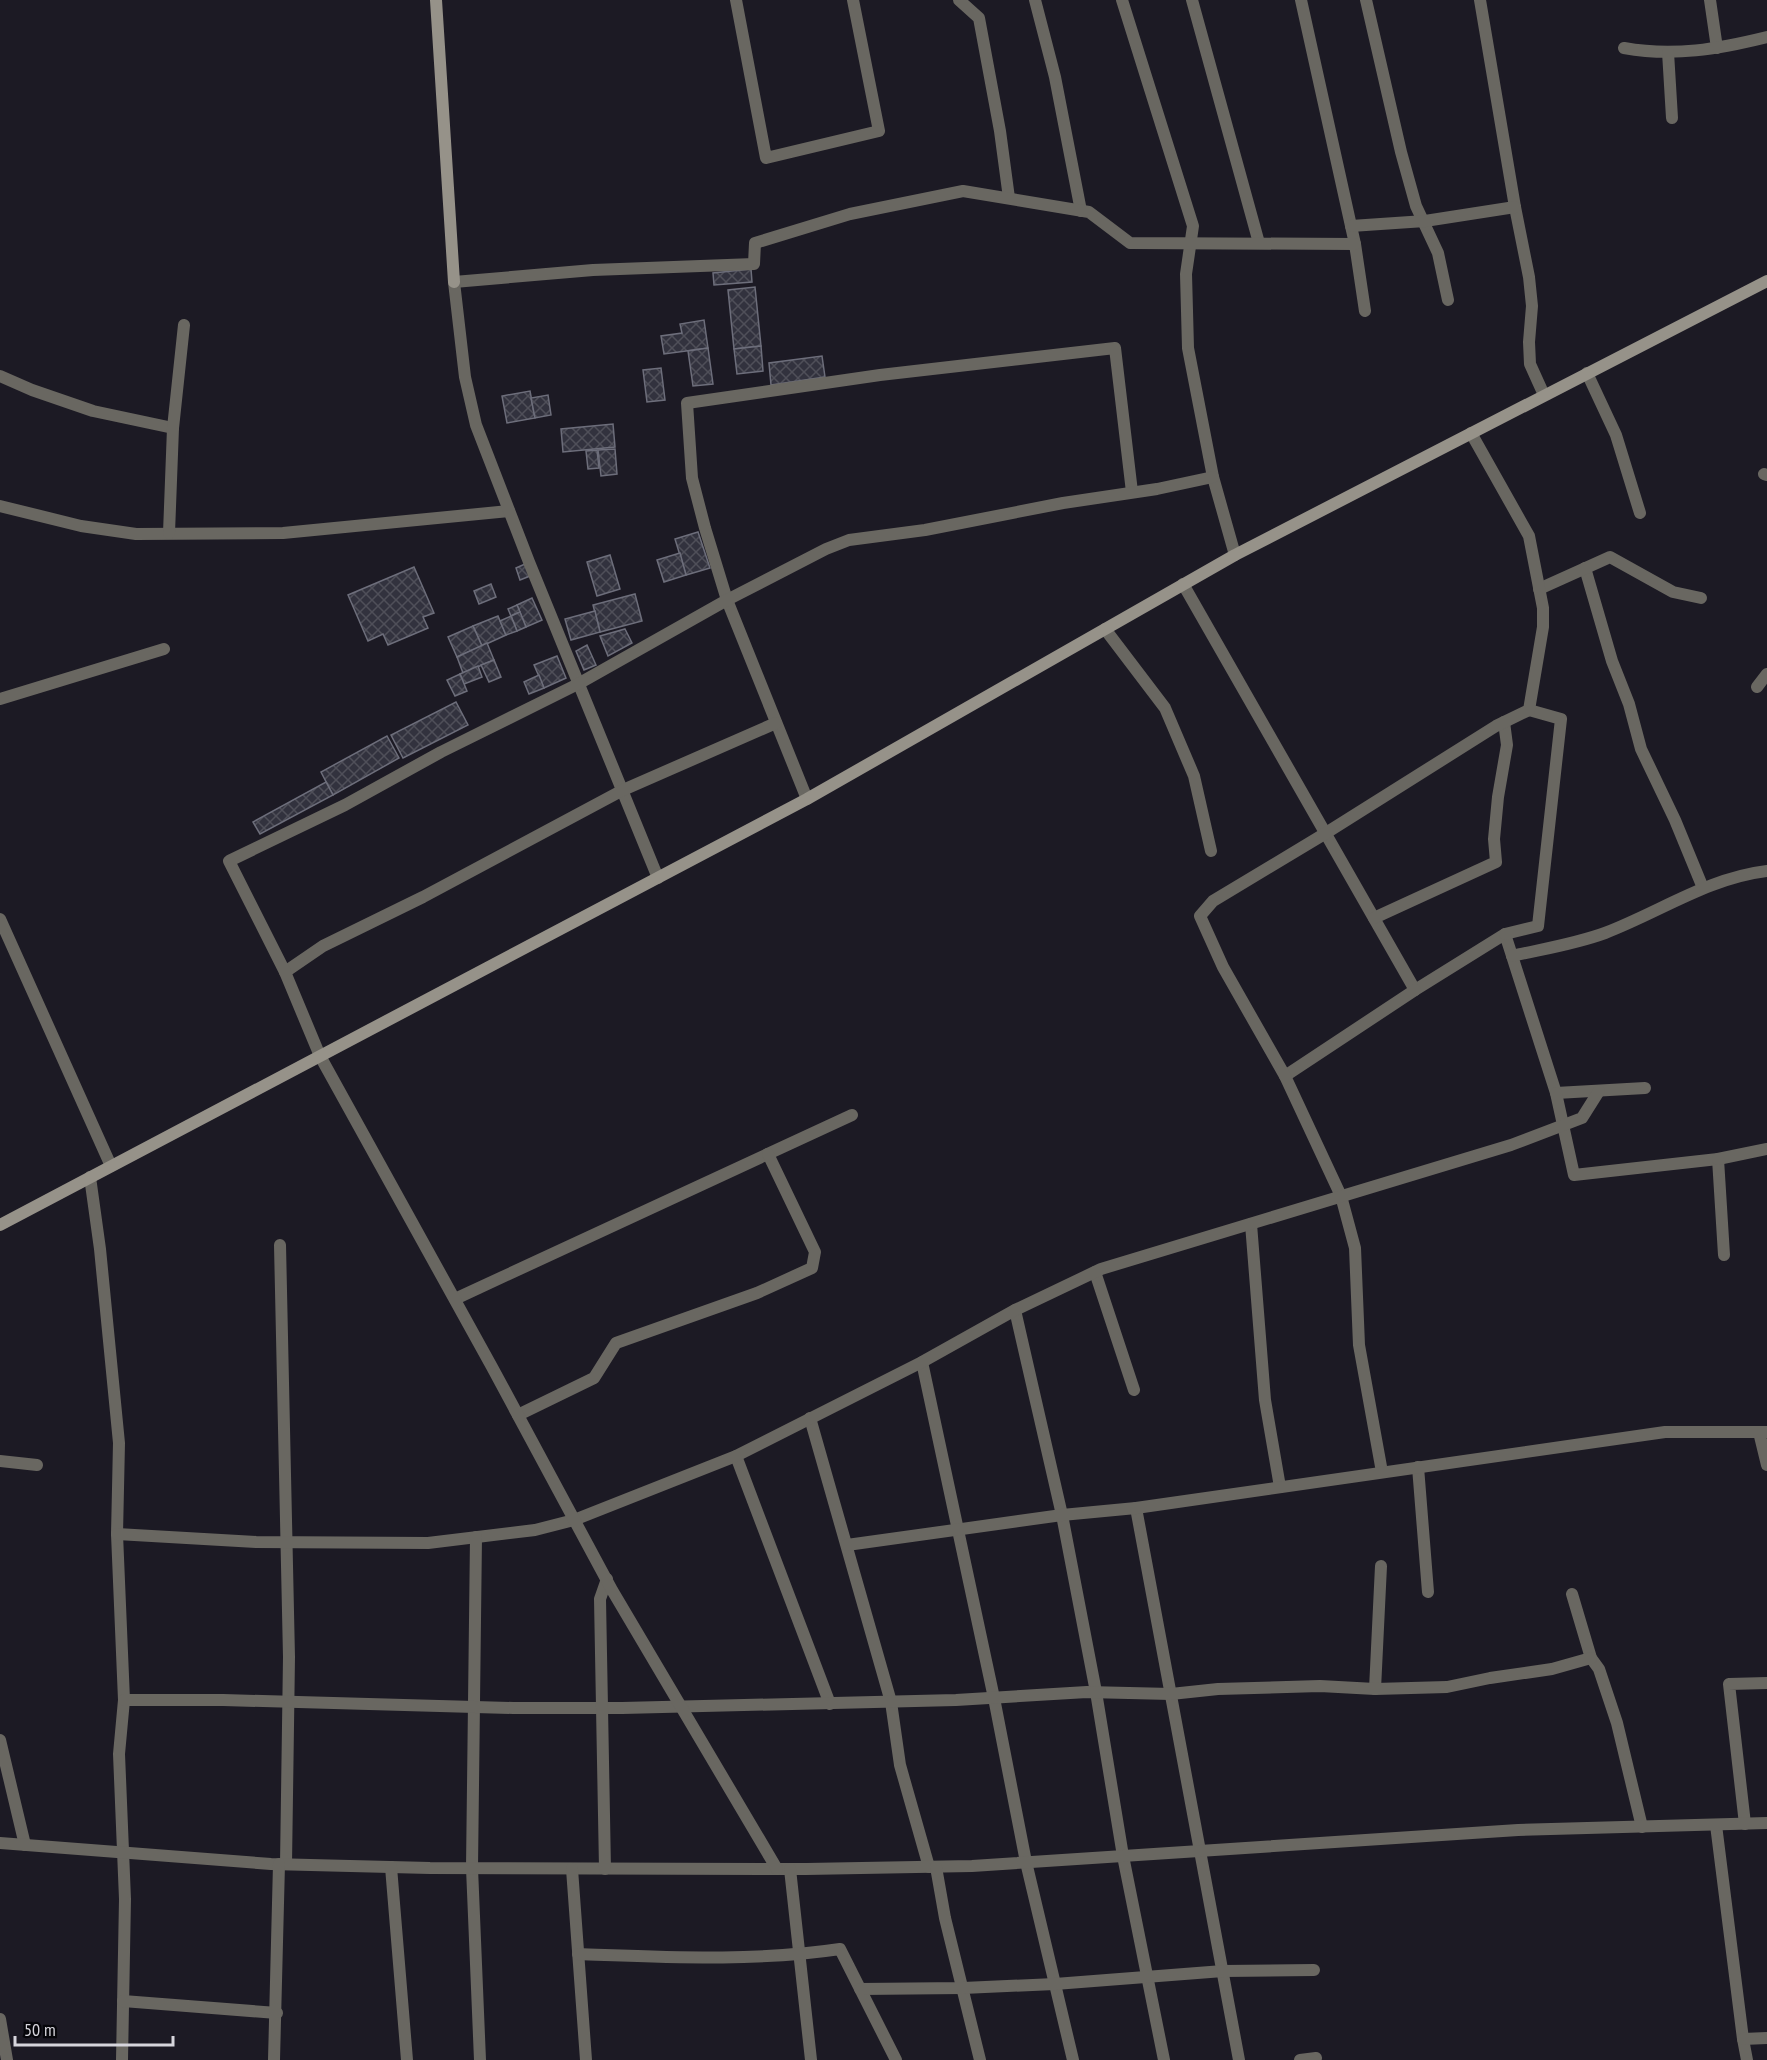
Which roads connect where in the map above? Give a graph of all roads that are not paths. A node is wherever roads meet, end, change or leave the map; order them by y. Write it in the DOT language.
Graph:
graph roads {
  1 [pos="436,0"];
  2 [pos="736,0"];
  3 [pos="853,0"];
  4 [pos="959,0"];
  5 [pos="972,0"];
  6 [pos="1035,0"];
  7 [pos="1122,0"];
  8 [pos="1192,0"];
  9 [pos="1301,0"];
  10 [pos="1366,0"];
  11 [pos="1480,0"];
  12 [pos="1710,0"];
  13 [pos="979,18"];
  14 [pos="1767,37"];
  15 [pos="1624,48"];
  16 [pos="1717,48"];
  17 [pos="1668,52"];
  18 [pos="1672,118"];
  19 [pos="1009,198"];
  20 [pos="1515,207"];
  21 [pos="1081,211"];
  22 [pos="1425,221"];
  23 [pos="1351,226"];
  24 [pos="1190,243"];
  25 [pos="1259,243"];
  26 [pos="1355,244"];
  27 [pos="1767,280"];
  28 [pos="454,282"];
  29 [pos="1448,300"];
  30 [pos="1365,311"];
  31 [pos="184,325"];
  32 [pos="1587,373"];
  33 [pos="0,376"];
  34 [pos="1544,395"];
  35 [pos="173,428"];
  36 [pos="1471,433"];
  37 [pos="1214,477"];
  38 [pos="1132,492"];
  39 [pos="0,506"];
  40 [pos="509,512"];
  41 [pos="1640,513"];
  42 [pos="169,533"];
  43 [pos="1235,555"];
  44 [pos="1585,568"];
  45 [pos="1183,584"];
  46 [pos="1539,588"];
  47 [pos="1701,598"];
  48 [pos="727,600"];
  49 [pos="1105,629"];
  50 [pos="164,649"];
  51 [pos="1767,674"];
  52 [pos="578,684"];
  53 [pos="1757,687"];
  54 [pos="0,699"];
  55 [pos="1528,710"];
  56 [pos="1504,722"];
  57 [pos="776,723"];
  58 [pos="622,790"];
  59 [pos="807,799"];
  60 [pos="1326,833"];
  61 [pos="1211,851"];
  62 [pos="1767,871"];
  63 [pos="658,878"];
  64 [pos="1703,888"];
  65 [pos="1374,918"];
  66 [pos="0,919"];
  67 [pos="1505,934"];
  68 [pos="1512,956"];
  69 [pos="285,972"];
  70 [pos="1415,990"];
  71 [pos="320,1056"];
  72 [pos="1284,1076"];
  73 [pos="1645,1088"];
  74 [pos="1599,1091"];
  75 [pos="1556,1093"];
  76 [pos="852,1115"];
  77 [pos="1562,1126"];
  78 [pos="1767,1149"];
  79 [pos="768,1154"];
  80 [pos="1718,1159"];
  81 [pos="111,1166"];
  82 [pos="90,1177"];
  83 [pos="1341,1197"];
  84 [pos="1251,1224"];
  85 [pos="0,1225"];
  86 [pos="280,1245"];
  87 [pos="1724,1255"];
  88 [pos="1095,1272"];
  89 [pos="455,1299"];
  90 [pos="1015,1310"];
  91 [pos="922,1362"];
  92 [pos="1134,1390"];
  93 [pos="518,1414"];
  94 [pos="810,1418"];
  95 [pos="1763,1432"];
  96 [pos="736,1456"];
  97 [pos="0,1461"];
  98 [pos="37,1465"];
  99 [pos="1767,1465"];
  100 [pos="1418,1467"];
  101 [pos="1382,1472"];
  102 [pos="1280,1487"];
  103 [pos="1136,1508"];
  104 [pos="1062,1515"];
  105 [pos="574,1520"];
  106 [pos="958,1529"];
  107 [pos="117,1534"];
  108 [pos="476,1538"];
  109 [pos="287,1543"];
  110 [pos="847,1545"];
  111 [pos="1382,1566"];
  112 [pos="607,1579"];
  113 [pos="1428,1592"];
  114 [pos="1572,1594"];
  115 [pos="1591,1658"];
  116 [pos="1767,1683"];
  117 [pos="1375,1689"];
  118 [pos="1096,1692"];
  119 [pos="1171,1694"];
  120 [pos="994,1698"];
  121 [pos="124,1700"];
  122 [pos="288,1702"];
  123 [pos="891,1702"];
  124 [pos="830,1704"];
  125 [pos="474,1706"];
  126 [pos="603,1707"];
  127 [pos="681,1707"];
  128 [pos="0,1740"];
  129 [pos="1767,1823"];
  130 [pos="1745,1824"];
  131 [pos="1716,1825"];
  132 [pos="1642,1827"];
  133 [pos="0,1843"];
  134 [pos="25,1845"];
  135 [pos="1200,1851"];
  136 [pos="124,1852"];
  137 [pos="1123,1856"];
  138 [pos="1026,1862"];
  139 [pos="283,1864"];
  140 [pos="391,1867"];
  141 [pos="932,1867"];
  142 [pos="472,1868"];
  143 [pos="572,1869"];
  144 [pos="605,1869"];
  145 [pos="784,1869"];
  146 [pos="578,1954"];
  147 [pos="800,1955"];
  148 [pos="1314,1970"];
  149 [pos="1223,1971"];
  150 [pos="1147,1978"];
  151 [pos="1055,1984"];
  152 [pos="963,1988"];
  153 [pos="860,1989"];
  154 [pos="123,2001"];
  155 [pos="277,2013"];
  156 [pos="0,2019"];
  157 [pos="1767,2038"];
  158 [pos="1743,2039"];
  159 [pos="1316,2058"];
  160 [pos="7,2060"];
  161 [pos="122,2060"];
  162 [pos="274,2060"];
  163 [pos="407,2060"];
  164 [pos="480,2060"];
  165 [pos="586,2060"];
  166 [pos="811,2060"];
  167 [pos="896,2060"];
  168 [pos="980,2060"];
  169 [pos="1073,2060"];
  170 [pos="1164,2060"];
  171 [pos="1239,2060"];
  172 [pos="1300,2060"];
  173 [pos="1747,2060"];
  1 -- 28 [label="street"];
  2 -- 3 [label="street"];
  4 -- 13 [label="street"];
  5 -- 13 [label="street"];
  6 -- 21 [label="street"];
  7 -- 24 [label="street"];
  8 -- 25 [label="street"];
  9 -- 23 [label="street"];
  10 -- 22 [label="street"];
  11 -- 20 [label="street"];
  12 -- 16 [label="street"];
  13 -- 19 [label="street"];
  14 -- 16 [label="street"];
  15 -- 17 [label="street"];
  16 -- 17 [label="street"];
  17 -- 18 [label="street"];
  19 -- 21 [label="street"];
  19 -- 28 [label="street"];
  20 -- 22 [label="street"];
  20 -- 34 [label="street"];
  21 -- 24 [label="street"];
  22 -- 23 [label="street"];
  22 -- 29 [label="street"];
  23 -- 26 [label="street"];
  24 -- 25 [label="street"];
  24 -- 37 [label="street"];
  25 -- 26 [label="street"];
  26 -- 30 [label="street"];
  27 -- 32 [label="street"];
  28 -- 40 [label="street"];
  31 -- 35 [label="street"];
  32 -- 34 [label="street"];
  32 -- 41 [label="street"];
  33 -- 35 [label="street"];
  34 -- 36 [label="street"];
  35 -- 42 [label="street"];
  36 -- 43 [label="street"];
  36 -- 46 [label="street"];
  37 -- 38 [label="street"];
  37 -- 43 [label="street"];
  38 -- 48 [label="street"];
  38 -- 48 [label="street"];
  39 -- 42 [label="street"];
  40 -- 42 [label="street"];
  40 -- 52 [label="street"];
  43 -- 45 [label="street"];
  44 -- 46 [label="street"];
  44 -- 47 [label="street"];
  44 -- 64 [label="street"];
  45 -- 49 [label="street"];
  45 -- 60 [label="street"];
  46 -- 55 [label="street"];
  48 -- 52 [label="street"];
  48 -- 57 [label="street"];
  49 -- 59 [label="street"];
  49 -- 61 [label="street"];
  50 -- 54 [label="street"];
  51 -- 53 [label="street"];
  52 -- 58 [label="street"];
  52 -- 69 [label="street"];
  55 -- 56 [label="street"];
  55 -- 67 [label="street"];
  56 -- 60 [label="street"];
  56 -- 65 [label="street"];
  57 -- 58 [label="street"];
  57 -- 59 [label="street"];
  58 -- 63 [label="street"];
  58 -- 69 [label="street"];
  59 -- 63 [label="street"];
  60 -- 65 [label="street"];
  60 -- 72 [label="street"];
  62 -- 64 [label="street"];
  63 -- 71 [label="street"];
  64 -- 68 [label="street"];
  65 -- 70 [label="street"];
  66 -- 81 [label="street"];
  67 -- 68 [label="street"];
  67 -- 70 [label="street"];
  68 -- 75 [label="street"];
  69 -- 71 [label="street"];
  70 -- 72 [label="street"];
  71 -- 81 [label="street"];
  71 -- 89 [label="street"];
  72 -- 83 [label="street"];
  73 -- 74 [label="street"];
  74 -- 75 [label="street"];
  74 -- 77 [label="street"];
  75 -- 77 [label="street"];
  76 -- 79 [label="street"];
  77 -- 80 [label="street"];
  77 -- 83 [label="street"];
  78 -- 80 [label="street"];
  79 -- 89 [label="street"];
  79 -- 93 [label="street"];
  80 -- 87 [label="street"];
  81 -- 82 [label="street"];
  82 -- 85 [label="street"];
  82 -- 107 [label="street"];
  83 -- 84 [label="street"];
  83 -- 101 [label="street"];
  84 -- 88 [label="street"];
  84 -- 102 [label="street"];
  86 -- 109 [label="street"];
  88 -- 90 [label="street"];
  88 -- 92 [label="street"];
  89 -- 93 [label="street"];
  90 -- 91 [label="street"];
  90 -- 104 [label="street"];
  91 -- 94 [label="street"];
  91 -- 106 [label="street"];
  93 -- 105 [label="street"];
  94 -- 96 [label="street"];
  94 -- 110 [label="street"];
  95 -- 99 [label="street"];
  95 -- 100 [label="street"];
  96 -- 105 [label="street"];
  96 -- 124 [label="street"];
  97 -- 98 [label="street"];
  100 -- 101 [label="street"];
  100 -- 113 [label="street"];
  101 -- 102 [label="street"];
  102 -- 103 [label="street"];
  103 -- 104 [label="street"];
  103 -- 119 [label="street"];
  104 -- 106 [label="street"];
  104 -- 118 [label="street"];
  105 -- 108 [label="street"];
  105 -- 112 [label="street"];
  106 -- 110 [label="street"];
  106 -- 120 [label="street"];
  107 -- 109 [label="street"];
  107 -- 121 [label="street"];
  108 -- 109 [label="street"];
  108 -- 125 [label="street"];
  109 -- 122 [label="street"];
  110 -- 123 [label="street"];
  111 -- 117 [label="street"];
  112 -- 126 [label="street"];
  112 -- 127 [label="street"];
  114 -- 115 [label="street"];
  115 -- 117 [label="street"];
  115 -- 132 [label="street"];
  116 -- 130 [label="street"];
  117 -- 119 [label="street"];
  118 -- 119 [label="street"];
  118 -- 120 [label="street"];
  118 -- 137 [label="street"];
  119 -- 135 [label="street"];
  120 -- 123 [label="street"];
  120 -- 138 [label="street"];
  121 -- 122 [label="street"];
  121 -- 136 [label="street"];
  122 -- 125 [label="street"];
  122 -- 139 [label="street"];
  123 -- 124 [label="street"];
  123 -- 141 [label="street"];
  124 -- 127 [label="street"];
  125 -- 126 [label="street"];
  125 -- 142 [label="street"];
  126 -- 127 [label="street"];
  126 -- 144 [label="street"];
  127 -- 145 [label="street"];
  128 -- 134 [label="street"];
  129 -- 130 [label="street"];
  130 -- 131 [label="street"];
  131 -- 132 [label="street"];
  131 -- 158 [label="street"];
  132 -- 135 [label="street"];
  133 -- 134 [label="street"];
  134 -- 136 [label="street"];
  135 -- 137 [label="street"];
  135 -- 149 [label="street"];
  136 -- 139 [label="street"];
  136 -- 154 [label="street"];
  137 -- 138 [label="street"];
  137 -- 150 [label="street"];
  138 -- 141 [label="street"];
  138 -- 151 [label="street"];
  139 -- 140 [label="street"];
  139 -- 155 [label="street"];
  140 -- 142 [label="street"];
  140 -- 163 [label="street"];
  141 -- 145 [label="street"];
  141 -- 152 [label="street"];
  142 -- 143 [label="street"];
  142 -- 164 [label="street"];
  143 -- 144 [label="street"];
  143 -- 146 [label="street"];
  144 -- 145 [label="street"];
  145 -- 147 [label="street"];
  146 -- 147 [label="street"];
  146 -- 165 [label="street"];
  147 -- 153 [label="street"];
  147 -- 166 [label="street"];
  148 -- 149 [label="street"];
  149 -- 150 [label="street"];
  149 -- 171 [label="street"];
  150 -- 151 [label="street"];
  150 -- 170 [label="street"];
  151 -- 152 [label="street"];
  151 -- 169 [label="street"];
  152 -- 153 [label="street"];
  152 -- 168 [label="street"];
  153 -- 167 [label="street"];
  154 -- 155 [label="street"];
  154 -- 161 [label="street"];
  155 -- 162 [label="street"];
  156 -- 160 [label="street"];
  157 -- 158 [label="street"];
  158 -- 173 [label="street"];
  159 -- 172 [label="street"];
}
